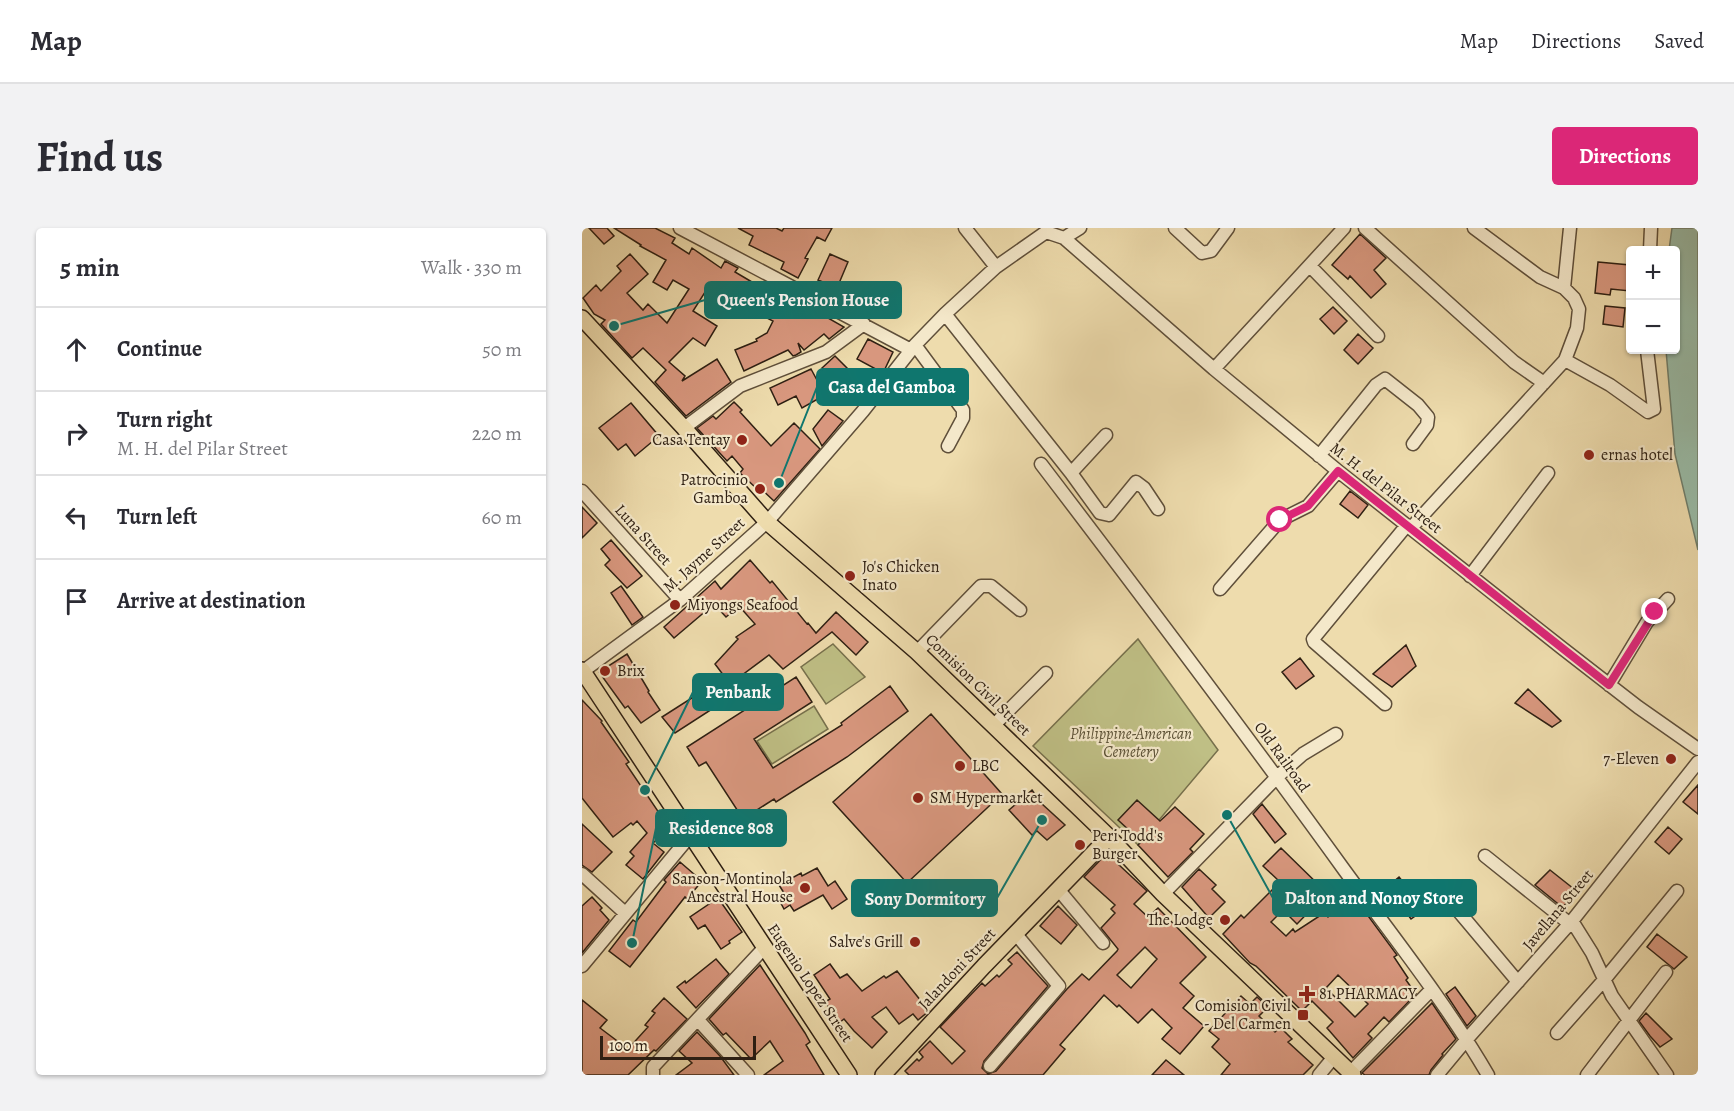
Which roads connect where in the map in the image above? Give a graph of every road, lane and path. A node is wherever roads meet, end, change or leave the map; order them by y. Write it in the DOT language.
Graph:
graph roads {
  1 [pos="680,228"];
  2 [pos="965,228"];
  3 [pos="1080,228"];
  4 [pos="1175,228"];
  5 [pos="1228,228"];
  6 [pos="1344,228"];
  7 [pos="1365,228"];
  8 [pos="1474,228"];
  9 [pos="1570,228"];
  10 [pos="1652,228"];
  11 [pos="1064,238"];
  12 [pos="1650,246"];
  13 [pos="1310,266"];
  14 [pos="996,267"];
  15 [pos="1564,288"];
  16 [pos="945,314"];
  17 [pos="582,318"];
  18 [pos="864,324"];
  19 [pos="1378,336"];
  20 [pos="913,347"];
  21 [pos="1647,354"];
  22 [pos="1565,360"];
  23 [pos="1214,369"];
  24 [pos="1544,383"];
  25 [pos="684,428"];
  26 [pos="1106,435"];
  27 [pos="1413,444"];
  28 [pos="948,446"];
  29 [pos="1319,456"];
  30 [pos="1041,464"];
  31 [pos="1338,471"];
  32 [pos="1071,473"];
  33 [pos="1548,473"];
  34 [pos="582,491"];
  35 [pos="1158,509"];
  36 [pos="767,522"];
  37 [pos="1409,527"];
  38 [pos="1470,576"];
  39 [pos="1220,589"];
  40 [pos="1668,599"];
  41 [pos="680,600"];
  42 [pos="1020,610"];
  43 [pos="917,652"];
  44 [pos="582,671"];
  45 [pos="1046,673"];
  46 [pos="1609,685"];
  47 [pos="1385,704"];
  48 [pos="993,726"];
  49 [pos="1336,734"];
  50 [pos="1698,750"];
  51 [pos="1698,762"];
  52 [pos="1276,777"];
  53 [pos="690,836"];
  54 [pos="1109,837"];
  55 [pos="1485,856"];
  56 [pos="582,874"];
  57 [pos="1058,889"];
  58 [pos="1677,891"];
  59 [pos="1163,894"];
  60 [pos="1444,894"];
  61 [pos="625,913"];
  62 [pos="1571,922"];
  63 [pos="1015,933"];
  64 [pos="1102,943"];
  65 [pos="764,948"];
  66 [pos="582,966"];
  67 [pos="1666,972"];
  68 [pos="1604,980"];
  69 [pos="1518,982"];
  70 [pos="1432,989"];
  71 [pos="698,1020"];
  72 [pos="1630,1022"];
  73 [pos="1557,1033"];
  74 [pos="1467,1039"];
  75 [pos="1333,1058"];
  76 [pos="990,1066"];
  77 [pos="1352,1074"];
  78 [pos="653,1075"];
  79 [pos="748,1075"];
  80 [pos="849,1075"];
  81 [pos="883,1075"];
  82 [pos="1318,1075"];
  83 [pos="1437,1075"];
  84 [pos="1488,1075"];
  85 [pos="1587,1075"];
  86 [pos="1667,1075"];
  1 -- 18 [label="street"];
  2 -- 14 [label="street"];
  3 -- 11 [label="street"];
  4 -- 5 [label="street"];
  6 -- 13 [label="street"];
  7 -- 24 [label="street"];
  8 -- 15 [label="street"];
  9 -- 15 [label="street"];
  10 -- 12 [label="street"];
  11 -- 14 [label="street, M. Jayme Street"];
  11 -- 23 [label="street, M. H. del Pilar Street"];
  13 -- 19 [label="street"];
  13 -- 23 [label="street"];
  14 -- 16 [label="street, M. Jayme Street"];
  15 -- 22 [label="street"];
  16 -- 20 [label="street, M. Jayme Street"];
  16 -- 32 [label="street"];
  17 -- 25 [label="main road, Comision Civil Street"];
  18 -- 20 [label="street"];
  18 -- 25 [label="street"];
  20 -- 28 [label="street"];
  20 -- 36 [label="street, M. Jayme Street"];
  21 -- 22 [label="street"];
  22 -- 24 [label="street"];
  23 -- 29 [label="street, M. H. del Pilar Street"];
  24 -- 37 [label="street"];
  25 -- 36 [label="main road, Comision Civil Street"];
  26 -- 32 [label="street"];
  27 -- 29 [label="street"];
  29 -- 31 [label="street, M. H. del Pilar Street"];
  30 -- 52 [label="street, Old Railroad"];
  31 -- 37 [label="street, M. H. del Pilar Street"];
  31 -- 39 [label="street"];
  32 -- 35 [label="street"];
  33 -- 38 [label="street"];
  34 -- 41 [label="street, Luna Street"];
  36 -- 41 [label="street, M. Jayme Street"];
  36 -- 43 [label="main road, Comision Civil Street"];
  37 -- 38 [label="street, M. H. del Pilar Street"];
  37 -- 47 [label="street"];
  38 -- 46 [label="street, M. H. del Pilar Street"];
  40 -- 46 [label="street"];
  41 -- 44 [label="street, M. Jayme Street"];
  42 -- 43 [label="street"];
  43 -- 48 [label="main road, Comision Civil Street"];
  44 -- 53 [label="main road, Eugenio Lopez Street"];
  45 -- 48 [label="street"];
  46 -- 50 [label="street, M. H. del Pilar Street"];
  48 -- 54 [label="main road, Comision Civil Street"];
  49 -- 52 [label="street"];
  51 -- 62 [label="street, Javellana Street"];
  52 -- 59 [label="street"];
  52 -- 70 [label="street, Old Railroad"];
  53 -- 61 [label="street"];
  53 -- 65 [label="main road, Eugenio Lopez Street"];
  54 -- 57 [label="main road, Jalandoni Street"];
  54 -- 59 [label="main road, Comision Civil Street"];
  55 -- 62 [label="street"];
  56 -- 61 [label="street"];
  57 -- 63 [label="main road, Jalandoni Street"];
  57 -- 64 [label="street"];
  58 -- 68 [label="street"];
  59 -- 75 [label="main road, Comision Civil Street"];
  60 -- 69 [label="street"];
  61 -- 66 [label="street"];
  62 -- 68 [label="street"];
  62 -- 69 [label="street, Javellana Street"];
  63 -- 76 [label="street"];
  63 -- 81 [label="main road, Jalandoni Street"];
  65 -- 71 [label="street"];
  65 -- 80 [label="main road, Eugenio Lopez Street"];
  67 -- 72 [label="street"];
  68 -- 72 [label="street"];
  68 -- 73 [label="street"];
  69 -- 74 [label="street, Javellana Street"];
  70 -- 74 [label="street, Old Railroad"];
  70 -- 77 [label="street"];
  71 -- 78 [label="street"];
  71 -- 79 [label="street"];
  72 -- 85 [label="street"];
  72 -- 86 [label="street"];
  74 -- 83 [label="street, Javellana Street"];
  74 -- 84 [label="street, Old Railroad"];
  75 -- 77 [label="main road, Comision Civil Street"];
  75 -- 82 [label="street"];
}
